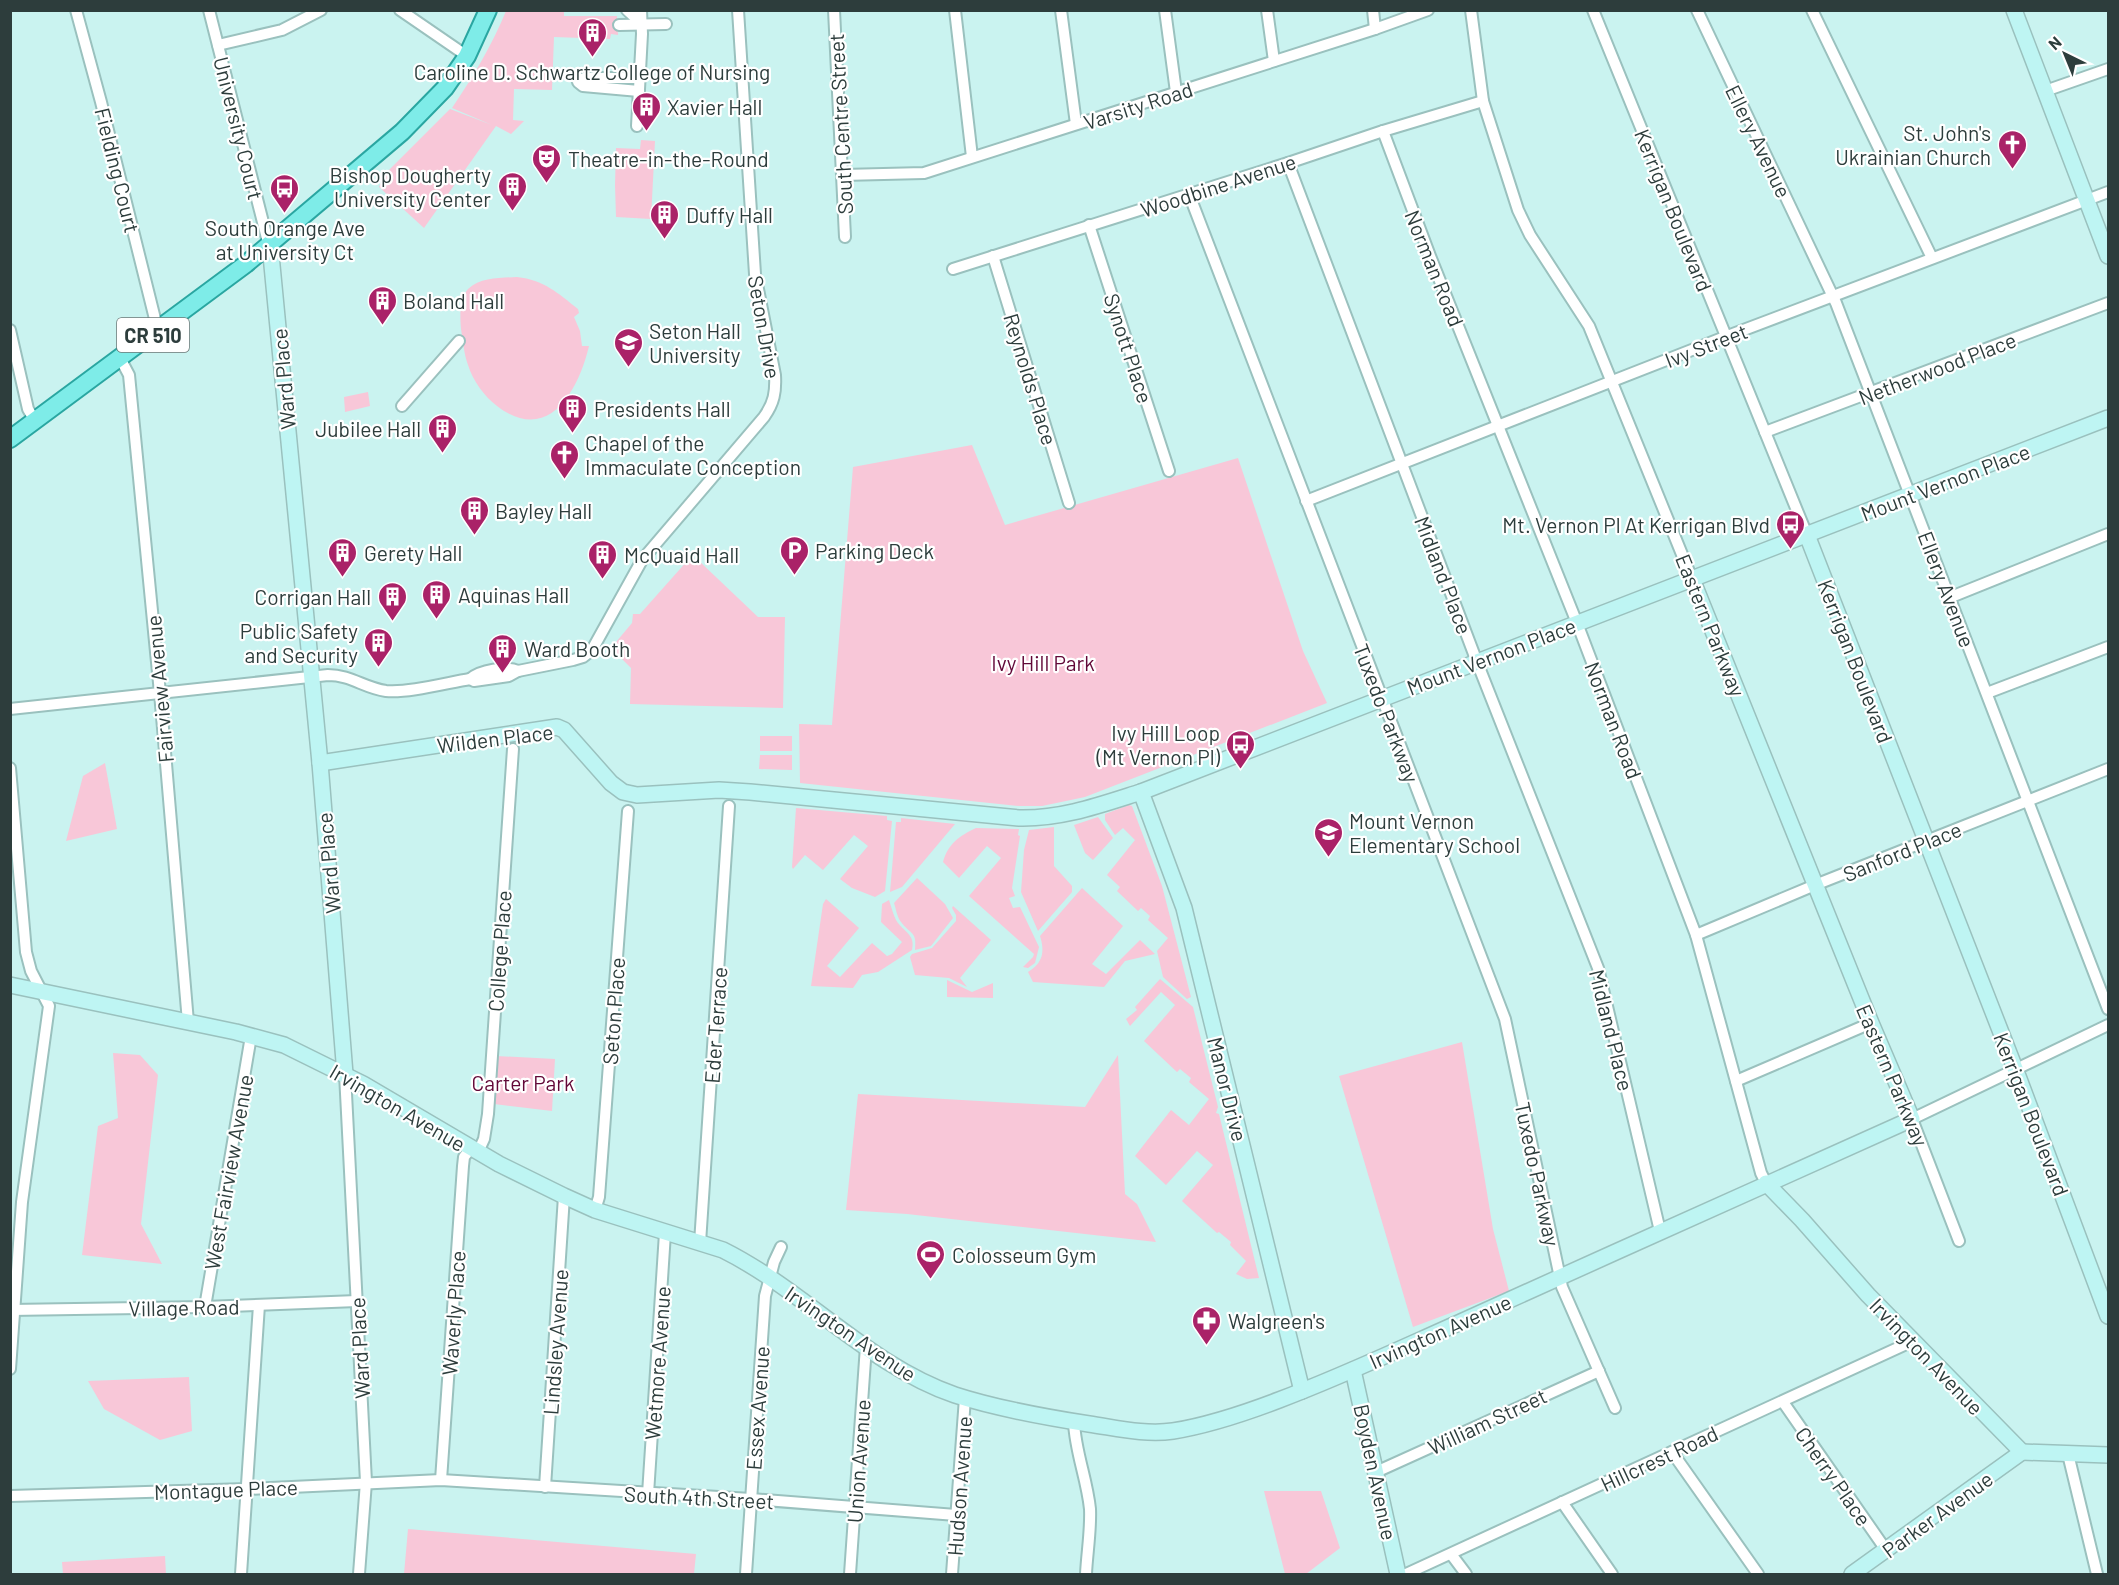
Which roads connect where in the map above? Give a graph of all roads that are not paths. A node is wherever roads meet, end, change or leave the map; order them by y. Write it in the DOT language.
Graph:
graph roads {
  1 [pos="76,10"];
  2 [pos="209,10"];
  3 [pos="321,10"];
  4 [pos="400,10"];
  5 [pos="488,10"];
  6 [pos="627,10"];
  7 [pos="641,10"];
  8 [pos="738,10"];
  9 [pos="834,10"];
  10 [pos="955,10"];
  11 [pos="1060,10"];
  12 [pos="1165,10"];
  13 [pos="1267,10"];
  14 [pos="1373,10"];
  15 [pos="1428,10"];
  16 [pos="1471,10"];
  17 [pos="1593,10"];
  18 [pos="1697,10"];
  19 [pos="1812,10"];
  20 [pos="2014,10"];
  21 [pos="642,24"];
  22 [pos="666,24"];
  23 [pos="619,25"];
  24 [pos="1375,29"];
  25 [pos="218,45"];
  26 [pos="466,56"];
  27 [pos="1274,61"];
  28 [pos="2109,69"];
  29 [pos="640,78"];
  30 [pos="639,91"];
  31 [pos="2045,91"];
  32 [pos="1176,92"];
  33 [pos="1483,101"];
  34 [pos="1076,124"];
  35 [pos="637,126"];
  36 [pos="1383,130"];
  37 [pos="972,157"];
  38 [pos="1288,163"];
  39 [pos="843,175"];
  40 [pos="2109,192"];
  41 [pos="1189,194"];
  42 [pos="2087,199"];
  43 [pos="1089,225"];
  44 [pos="845,237"];
  45 [pos="269,246"];
  46 [pos="993,256"];
  47 [pos="2109,256"];
  48 [pos="1932,258"];
  49 [pos="953,269"];
  50 [pos="1833,296"];
  51 [pos="2109,303"];
  52 [pos="10,330"];
  53 [pos="158,331"];
  54 [pos="1725,337"];
  55 [pos="459,341"];
  56 [pos="120,358"];
  57 [pos="1612,381"];
  58 [pos="1871,393"];
  59 [pos="402,406"];
  60 [pos="2109,418"];
  61 [pos="35,421"];
  62 [pos="1499,426"];
  63 [pos="1765,432"];
  64 [pos="10,439"];
  65 [pos="1402,464"];
  66 [pos="1169,471"];
  67 [pos="1911,494"];
  68 [pos="1306,501"];
  69 [pos="1069,503"];
  70 [pos="2109,534"];
  71 [pos="1808,535"];
  72 [pos="1692,579"];
  73 [pos="1950,597"];
  74 [pos="1577,623"];
  75 [pos="2109,647"];
  76 [pos="1478,662"];
  77 [pos="311,677"];
  78 [pos="160,693"];
  79 [pos="1987,693"];
  80 [pos="1381,699"];
  81 [pos="10,709"];
  82 [pos="513,749"];
  83 [pos="320,763"];
  84 [pos="10,768"];
  85 [pos="2109,770"];
  86 [pos="1141,792"];
  87 [pos="2028,801"];
  88 [pos="859,803"];
  89 [pos="729,806"];
  90 [pos="628,811"];
  91 [pos="1927,841"];
  92 [pos="1815,885"];
  93 [pos="1695,935"];
  94 [pos="10,985"];
  95 [pos="43,991"];
  96 [pos="2109,1009"];
  97 [pos="188,1022"];
  98 [pos="1871,1023"];
  99 [pos="2109,1025"];
  100 [pos="251,1036"];
  101 [pos="2016,1071"];
  102 [pos="345,1074"];
  103 [pos="1736,1081"];
  104 [pos="1912,1119"];
  105 [pos="475,1150"];
  106 [pos="1766,1183"];
  107 [pos="564,1197"];
  108 [pos="595,1210"];
  109 [pos="1660,1231"];
  110 [pos="665,1233"];
  111 [pos="1959,1241"];
  112 [pos="700,1243"];
  113 [pos="781,1247"];
  114 [pos="1560,1277"];
  115 [pos="769,1278"];
  116 [pos="357,1301"];
  117 [pos="259,1305"];
  118 [pos="205,1307"];
  119 [pos="12,1310"];
  120 [pos="2109,1316"];
  121 [pos="1913,1341"];
  122 [pos="866,1347"];
  123 [pos="10,1369"];
  124 [pos="1353,1370"];
  125 [pos="1599,1371"];
  126 [pos="1302,1391"];
  127 [pos="965,1398"];
  128 [pos="1783,1401"];
  129 [pos="1615,1408"];
  130 [pos="1074,1422"];
  131 [pos="1672,1452"];
  132 [pos="2022,1452"];
  133 [pos="2068,1454"];
  134 [pos="2109,1455"];
  135 [pos="1376,1472"];
  136 [pos="441,1480"];
  137 [pos="366,1482"];
  138 [pos="545,1487"];
  139 [pos="247,1489"];
  140 [pos="648,1494"];
  141 [pos="10,1496"];
  142 [pos="751,1499"];
  143 [pos="1562,1503"];
  144 [pos="855,1509"];
  145 [pos="956,1515"];
  146 [pos="1886,1550"];
  147 [pos="1451,1554"];
  148 [pos="242,1575"];
  149 [pos="359,1575"];
  150 [pos="746,1575"];
  151 [pos="850,1575"];
  152 [pos="952,1575"];
  153 [pos="1086,1575"];
  154 [pos="1398,1575"];
  155 [pos="1406,1575"];
  156 [pos="1466,1575"];
  157 [pos="1612,1575"];
  158 [pos="1758,1575"];
  159 [pos="1851,1575"];
  160 [pos="2097,1575"];
  1 -- 53 [label="street, Fielding Court"];
  2 -- 25 [label="street, University Court"];
  3 -- 25 [label="street"];
  4 -- 26 [label="street"];
  5 -- 26 [label="main road, CR 510"];
  6 -- 21 [label="street"];
  7 -- 21 [label="street"];
  8 -- 77 [label="street, Seton Drive"];
  9 -- 39 [label="street, South Centre Street"];
  10 -- 37 [label="street"];
  11 -- 34 [label="street"];
  12 -- 32 [label="street"];
  13 -- 27 [label="street"];
  14 -- 24 [label="street"];
  15 -- 24 [label="street, Varsity Road"];
  16 -- 33 [label="street, Eastern Parkway"];
  17 -- 54 [label="street, Kerrigan Boulevard"];
  18 -- 50 [label="street, Ellery Avenue"];
  19 -- 48 [label="street"];
  20 -- 31 [label="street"];
  21 -- 22 [label="street"];
  21 -- 23 [label="street"];
  21 -- 29 [label="street"];
  24 -- 27 [label="street, Varsity Road"];
  25 -- 45 [label="street, University Court"];
  26 -- 45 [label="main road, CR 510"];
  27 -- 32 [label="street, Varsity Road"];
  28 -- 31 [label="street"];
  29 -- 30 [label="street"];
  29 -- 30 [label="street"];
  30 -- 35 [label="street"];
  31 -- 42 [label="street"];
  32 -- 34 [label="street, Varsity Road"];
  33 -- 36 [label="street, Woodbine Avenue"];
  33 -- 57 [label="street, Eastern Parkway"];
  34 -- 37 [label="street, Varsity Road"];
  36 -- 38 [label="street, Woodbine Avenue"];
  36 -- 62 [label="street, Norman Road"];
  37 -- 39 [label="street, Varsity Road"];
  38 -- 41 [label="street, Woodbine Avenue"];
  38 -- 65 [label="street, Midland Place"];
  39 -- 44 [label="street, South Centre Street"];
  40 -- 42 [label="street, Ivy Street"];
  41 -- 43 [label="street, Woodbine Avenue"];
  41 -- 68 [label="street, Tuxedo Parkway"];
  42 -- 47 [label="street"];
  42 -- 48 [label="street, Ivy Street"];
  43 -- 46 [label="street, Woodbine Avenue"];
  43 -- 66 [label="street, Synott Place"];
  45 -- 53 [label="main road, CR 510"];
  45 -- 77 [label="street, Ward Place"];
  46 -- 49 [label="street, Woodbine Avenue"];
  46 -- 69 [label="street, Reynolds Place"];
  48 -- 50 [label="street, Ivy Street"];
  50 -- 54 [label="street, Ivy Street"];
  50 -- 58 [label="street, Ellery Avenue"];
  51 -- 58 [label="street, Netherwood Place"];
  52 -- 61 [label="street"];
  53 -- 56 [label="main road, CR 510"];
  54 -- 57 [label="street, Ivy Street"];
  54 -- 63 [label="street, Kerrigan Boulevard"];
  55 -- 59 [label="street"];
  56 -- 61 [label="main road, CR 510"];
  56 -- 78 [label="street, Fairview Avenue"];
  57 -- 62 [label="street, Ivy Street"];
  57 -- 72 [label="street, Eastern Parkway"];
  58 -- 63 [label="street, Netherwood Place"];
  58 -- 67 [label="street, Ellery Avenue"];
  60 -- 67 [label="street, Mount Vernon Place"];
  61 -- 64 [label="main road, CR 510"];
  62 -- 65 [label="street, Ivy Street"];
  62 -- 74 [label="street, Norman Road"];
  63 -- 71 [label="street, Kerrigan Boulevard"];
  65 -- 68 [label="street, Ivy Street"];
  65 -- 76 [label="street, Midland Place"];
  67 -- 71 [label="street, Mount Vernon Place"];
  67 -- 73 [label="street, Ellery Avenue"];
  68 -- 80 [label="street, Tuxedo Parkway"];
  70 -- 73 [label="street"];
  71 -- 72 [label="street, Mount Vernon Place"];
  71 -- 91 [label="street, Kerrigan Boulevard"];
  72 -- 74 [label="street, Mount Vernon Place"];
  72 -- 92 [label="street, Eastern Parkway"];
  73 -- 79 [label="street, Ellery Avenue"];
  74 -- 76 [label="street, Mount Vernon Place"];
  74 -- 93 [label="street, Norman Road"];
  75 -- 79 [label="street"];
  76 -- 80 [label="street, Mount Vernon Place"];
  76 -- 109 [label="street, Midland Place"];
  77 -- 78 [label="street, Seton Drive"];
  77 -- 83 [label="street, Ward Place"];
  78 -- 81 [label="street, Seton Drive"];
  78 -- 97 [label="street, Fairview Avenue"];
  79 -- 87 [label="street, Ellery Avenue"];
  80 -- 86 [label="street, Mount Vernon Place"];
  80 -- 114 [label="street, Tuxedo Parkway"];
  82 -- 105 [label="street, College Place"];
  83 -- 88 [label="street, Wilden Place"];
  83 -- 102 [label="street, Ward Place"];
  84 -- 95 [label="street"];
  85 -- 87 [label="street, Sanford Place"];
  86 -- 88 [label="street, Mount Vernon Place"];
  86 -- 126 [label="street, Manor Drive"];
  87 -- 91 [label="street, Sanford Place"];
  87 -- 96 [label="street, Ellery Avenue"];
  89 -- 112 [label="street, Eder Terrace"];
  90 -- 108 [label="street, Seton Place"];
  91 -- 92 [label="street, Sanford Place"];
  91 -- 101 [label="street, Kerrigan Boulevard"];
  92 -- 93 [label="street, Sanford Place"];
  92 -- 98 [label="street, Eastern Parkway"];
  93 -- 103 [label="street, Norman Road"];
  94 -- 95 [label="street, Irvington Avenue"];
  95 -- 97 [label="street, Irvington Avenue"];
  95 -- 119 [label="street"];
  97 -- 100 [label="street, Irvington Avenue"];
  98 -- 103 [label="street"];
  98 -- 104 [label="street, Eastern Parkway"];
  99 -- 101 [label="street"];
  100 -- 102 [label="street, Irvington Avenue"];
  100 -- 118 [label="street, West Fairview Avenue"];
  101 -- 104 [label="street"];
  101 -- 120 [label="street, Kerrigan Boulevard"];
  102 -- 105 [label="street, Irvington Avenue"];
  102 -- 116 [label="street, Ward Place"];
  103 -- 106 [label="street, Norman Road"];
  104 -- 106 [label="street"];
  104 -- 111 [label="street, Eastern Parkway"];
  105 -- 107 [label="street, Irvington Avenue"];
  105 -- 136 [label="street, Waverly Place"];
  106 -- 109 [label="street, Irvington Avenue"];
  106 -- 121 [label="street, Irvington Avenue"];
  107 -- 108 [label="street, Irvington Avenue"];
  107 -- 138 [label="street, Lindsley Avenue"];
  108 -- 110 [label="street, Irvington Avenue"];
  109 -- 114 [label="street, Irvington Avenue"];
  110 -- 112 [label="street, Irvington Avenue"];
  110 -- 140 [label="street, Wetmore Avenue"];
  112 -- 115 [label="street, Irvington Avenue"];
  113 -- 115 [label="street, Irvington Avenue"];
  114 -- 124 [label="street, Irvington Avenue"];
  114 -- 125 [label="street, Tuxedo Parkway"];
  115 -- 122 [label="street, Irvington Avenue"];
  115 -- 142 [label="street, Essex Avenue"];
  116 -- 117 [label="street, Village Road"];
  116 -- 137 [label="street, Ward Place"];
  117 -- 118 [label="street, Village Road"];
  117 -- 139 [label="street"];
  118 -- 119 [label="street, Village Road"];
  119 -- 123 [label="street"];
  121 -- 128 [label="street, Hillcrest Road"];
  121 -- 132 [label="street, Irvington Avenue"];
  122 -- 127 [label="street, Irvington Avenue"];
  122 -- 144 [label="street, Union Avenue"];
  124 -- 126 [label="street, Irvington Avenue"];
  124 -- 135 [label="street, Boyden Avenue"];
  125 -- 129 [label="street, Tuxedo Parkway"];
  125 -- 135 [label="street, William Street"];
  126 -- 130 [label="street, Irvington Avenue"];
  127 -- 130 [label="street, Irvington Avenue"];
  127 -- 145 [label="street, Hudson Avenue"];
  128 -- 131 [label="street, Hillcrest Road"];
  128 -- 146 [label="street, Cherry Place"];
  130 -- 153 [label="street"];
  131 -- 143 [label="street, Hillcrest Road"];
  131 -- 158 [label="street"];
  132 -- 133 [label="street"];
  132 -- 146 [label="street, Parker Avenue"];
  133 -- 134 [label="street"];
  133 -- 160 [label="street"];
  135 -- 154 [label="street, Boyden Avenue"];
  136 -- 137 [label="street, Montague Place"];
  136 -- 138 [label="street, South 4th Street"];
  137 -- 139 [label="street, Montague Place"];
  137 -- 149 [label="street, Ward Place"];
  138 -- 140 [label="street, South 4th Street"];
  139 -- 141 [label="street, Montague Place"];
  139 -- 148 [label="street"];
  140 -- 142 [label="street, South 4th Street"];
  142 -- 144 [label="street, South 4th Street"];
  142 -- 150 [label="street, Essex Avenue"];
  143 -- 147 [label="street, Hillcrest Road"];
  143 -- 157 [label="street"];
  144 -- 145 [label="street, South 4th Street"];
  144 -- 151 [label="street, Union Avenue"];
  145 -- 152 [label="street, Hudson Avenue"];
  146 -- 159 [label="street, Parker Avenue"];
  147 -- 155 [label="street, Hillcrest Road"];
  147 -- 156 [label="street"];
}
